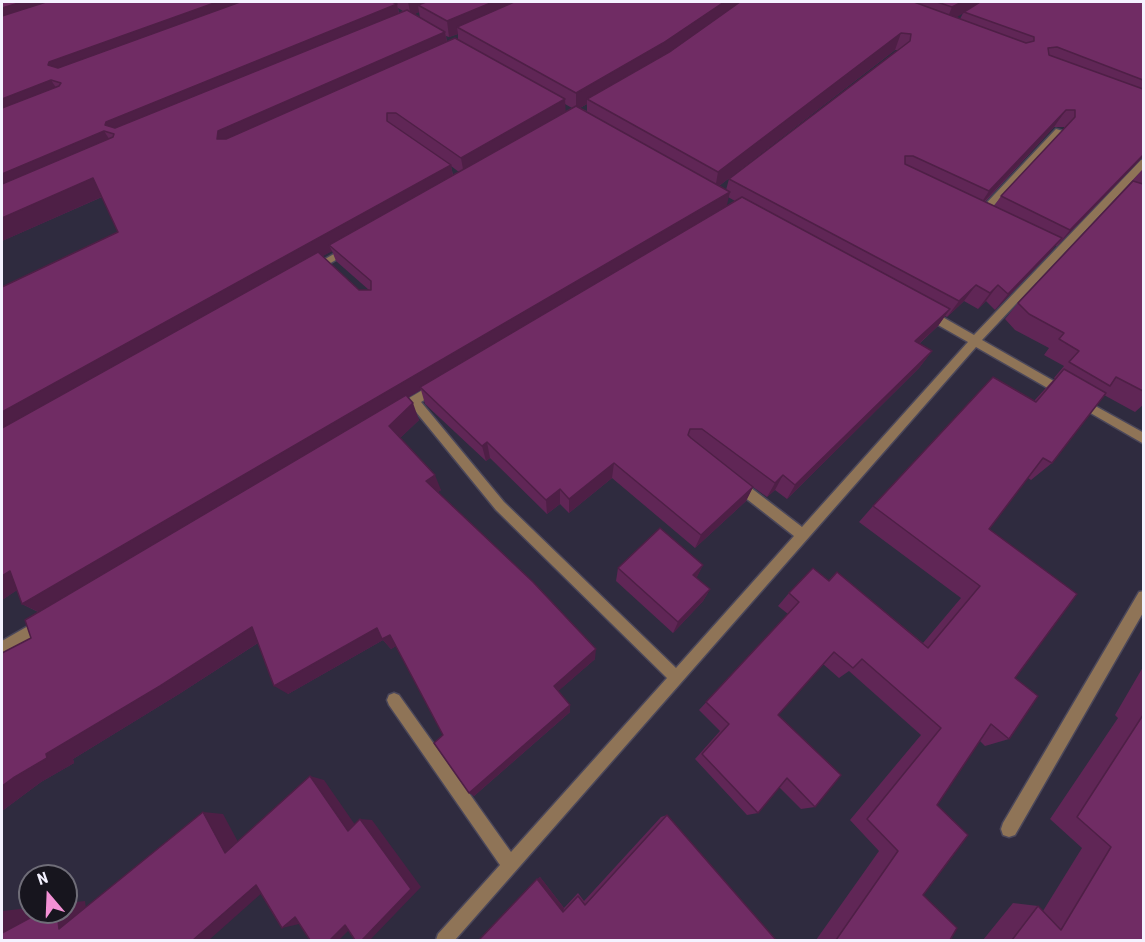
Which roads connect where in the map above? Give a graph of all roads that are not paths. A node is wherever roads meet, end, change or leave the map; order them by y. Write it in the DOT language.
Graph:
graph roads {
  1 [pos="1059,131"];
  2 [pos="1143,162"];
  3 [pos="970,210"];
  4 [pos="980,215"];
  5 [pos="990,220"];
  6 [pos="357,244"];
  7 [pos="1048,248"];
  8 [pos="1058,253"];
  9 [pos="327,262"];
  10 [pos="336,270"];
  11 [pos="307,273"];
  12 [pos="914,306"];
  13 [pos="976,340"];
  14 [pos="443,383"];
  15 [pos="413,401"];
  16 [pos="382,419"];
  17 [pos="1143,439"];
  18 [pos="729,478"];
  19 [pos="804,536"];
  20 [pos="1143,597"];
  21 [pos="52,619"];
  22 [pos="2,649"];
  23 [pos="677,678"];
  24 [pos="394,700"];
  25 [pos="1009,829"];
  26 [pos="510,865"];
  27 [pos="444,940"];
  1 -- 4 [label="street"];
  2 -- 8 [label="street"];
  3 -- 4 [label="street"];
  4 -- 5 [label="street"];
  6 -- 9 [label="street"];
  7 -- 8 [label="street"];
  8 -- 13 [label="street"];
  9 -- 10 [label="street"];
  9 -- 11 [label="street"];
  12 -- 13 [label="street"];
  13 -- 17 [label="street"];
  13 -- 19 [label="street"];
  14 -- 15 [label="street"];
  15 -- 16 [label="street"];
  15 -- 23 [label="street"];
  18 -- 19 [label="street"];
  19 -- 23 [label="street"];
  20 -- 25 [label="street"];
  21 -- 22 [label="street"];
  23 -- 26 [label="street"];
  24 -- 26 [label="street"];
  26 -- 27 [label="street"];
}
